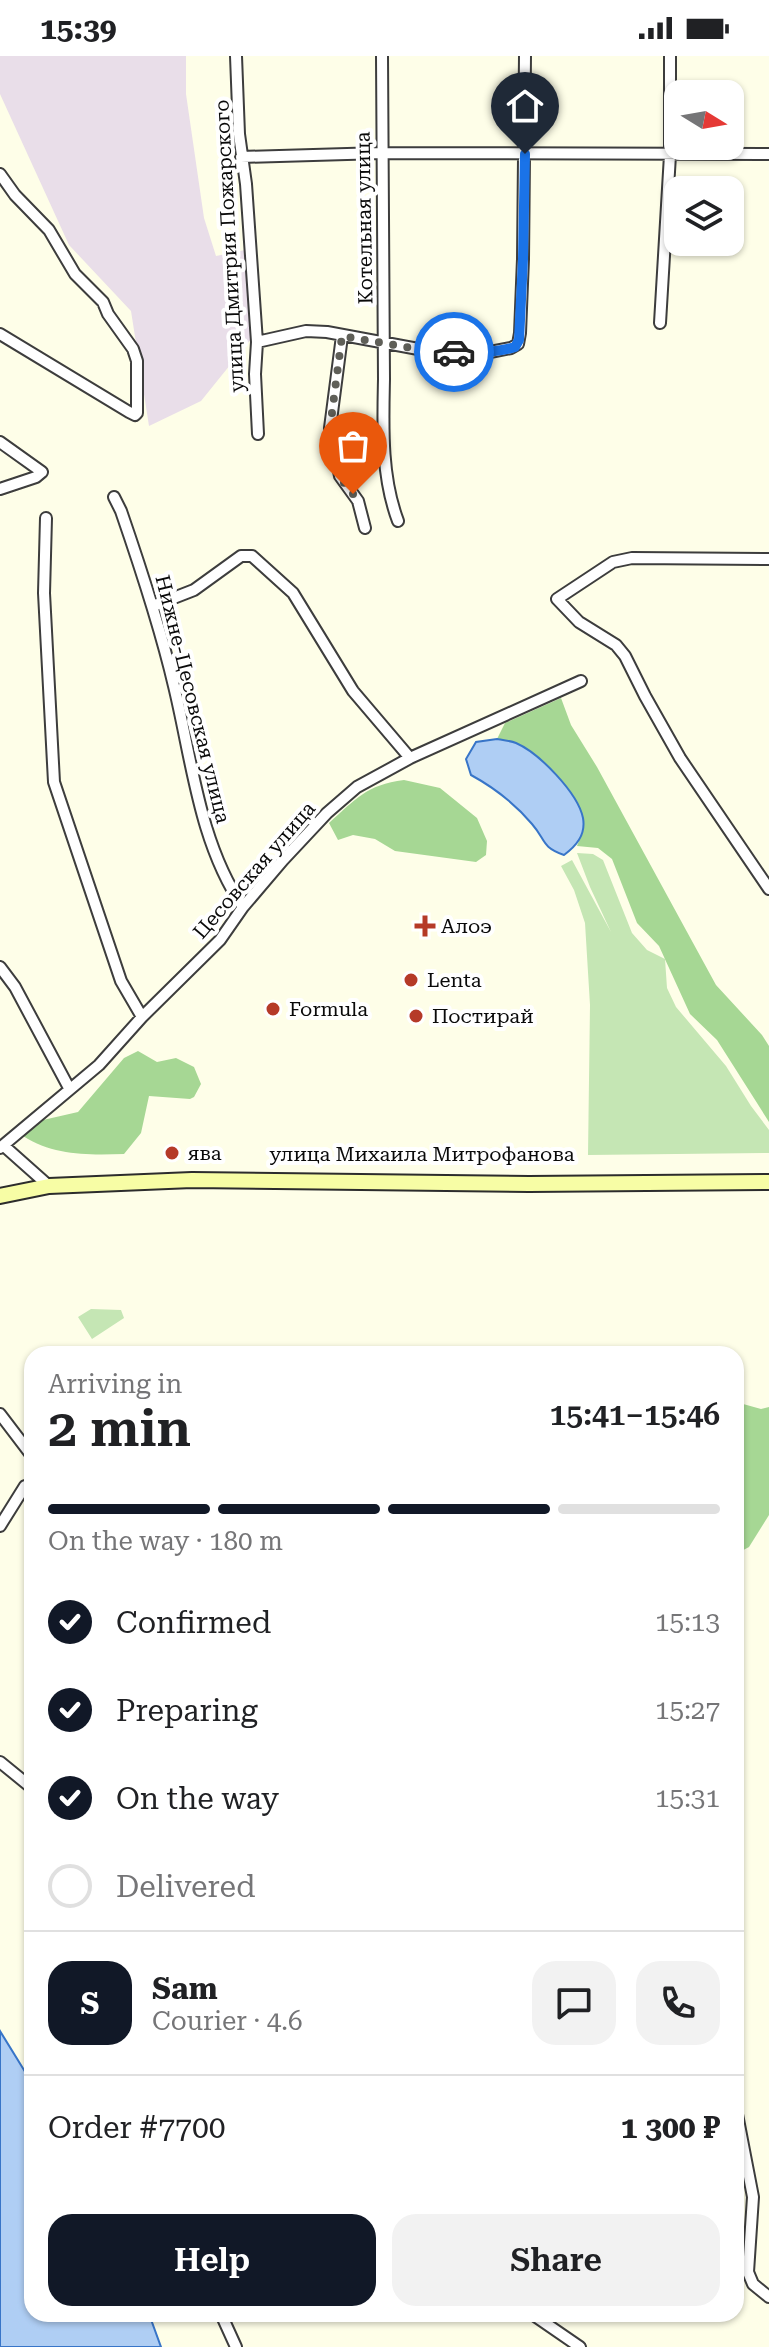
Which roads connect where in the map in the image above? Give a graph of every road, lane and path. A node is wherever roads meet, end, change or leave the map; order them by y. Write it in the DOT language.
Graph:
graph roads {
  1 [pos="236,56"];
  2 [pos="382,56"];
  3 [pos="525,56"];
  4 [pos="670,56"];
  5 [pos="670,80"];
  6 [pos="381,153"];
  7 [pos="525,154"];
  8 [pos="744,154"];
  9 [pos="769,154"];
  10 [pos="664,155"];
  11 [pos="241,157"];
  12 [pos="670,160"];
  13 [pos="0,174"];
  14 [pos="660,323"];
  15 [pos="0,334"];
  16 [pos="342,336"];
  17 [pos="257,342"];
  18 [pos="383,343"];
  19 [pos="258,434"];
  20 [pos="0,442"];
  21 [pos="0,489"];
  22 [pos="114,497"];
  23 [pos="46,518"];
  24 [pos="398,521"];
  25 [pos="365,528"];
  26 [pos="769,559"];
  27 [pos="153,606"];
  28 [pos="581,681"];
  29 [pos="410,758"];
  30 [pos="769,889"];
  31 [pos="243,907"];
  32 [pos="0,967"];
  33 [pos="142,1017"];
  34 [pos="69,1088"];
  35 [pos="2,1147"];
  36 [pos="769,1173"];
  37 [pos="716,1178"];
  38 [pos="769,1182"];
  39 [pos="49,1186"];
  40 [pos="0,1196"];
  41 [pos="0,1414"];
  42 [pos="24,1446"];
  43 [pos="24,1488"];
  44 [pos="0,1526"];
  45 [pos="0,1762"];
  46 [pos="24,1782"];
  47 [pos="744,2150"];
  48 [pos="769,2297"];
  49 [pos="225,2322"];
  50 [pos="544,2322"];
  51 [pos="236,2347"];
  52 [pos="580,2347"];
  1 -- 11 [label="street, улица Дмитрия Пожарского"];
  2 -- 6 [label="street, Котельная улица"];
  3 -- 7 [label="street"];
  4 -- 5 [label="street"];
  6 -- 7 [label="street"];
  6 -- 11 [label="street"];
  6 -- 18 [label="street, Котельная улица"];
  7 -- 10 [label="street"];
  7 -- 18 [label="street"];
  8 -- 9 [label="street"];
  11 -- 17 [label="street, улица Дмитрия Пожарского"];
  12 -- 14 [label="street"];
  13 -- 15 [label="street"];
  16 -- 17 [label="street"];
  16 -- 18 [label="street"];
  16 -- 25 [label="street"];
  17 -- 19 [label="street, улица Дмитрия Пожарского"];
  18 -- 24 [label="street, Котельная улица"];
  20 -- 21 [label="street"];
  22 -- 27 [label="street, Нижне-Цесовская улица"];
  23 -- 33 [label="street"];
  26 -- 30 [label="street"];
  27 -- 29 [label="street"];
  27 -- 31 [label="street, Нижне-Цесовская улица"];
  28 -- 29 [label="street, Цесовская улица"];
  29 -- 31 [label="street, Цесовская улица"];
  31 -- 33 [label="street, Цесовская улица"];
  32 -- 34 [label="street"];
  33 -- 34 [label="street, Цесовская улица"];
  34 -- 35 [label="street, Цесовская улица"];
  35 -- 39 [label="street"];
  36 -- 37 [label="main road, улица Михаила Митрофанова"];
  37 -- 38 [label="main road, улица Михаила Митрофанова"];
  37 -- 39 [label="main road, улица Михаила Митрофанова"];
  39 -- 40 [label="main road, улица Михаила Митрофанова"];
  41 -- 42 [label="street"];
  43 -- 44 [label="street"];
  45 -- 46 [label="street"];
  47 -- 48 [label="street"];
  49 -- 51 [label="street"];
  50 -- 52 [label="street"];
}
